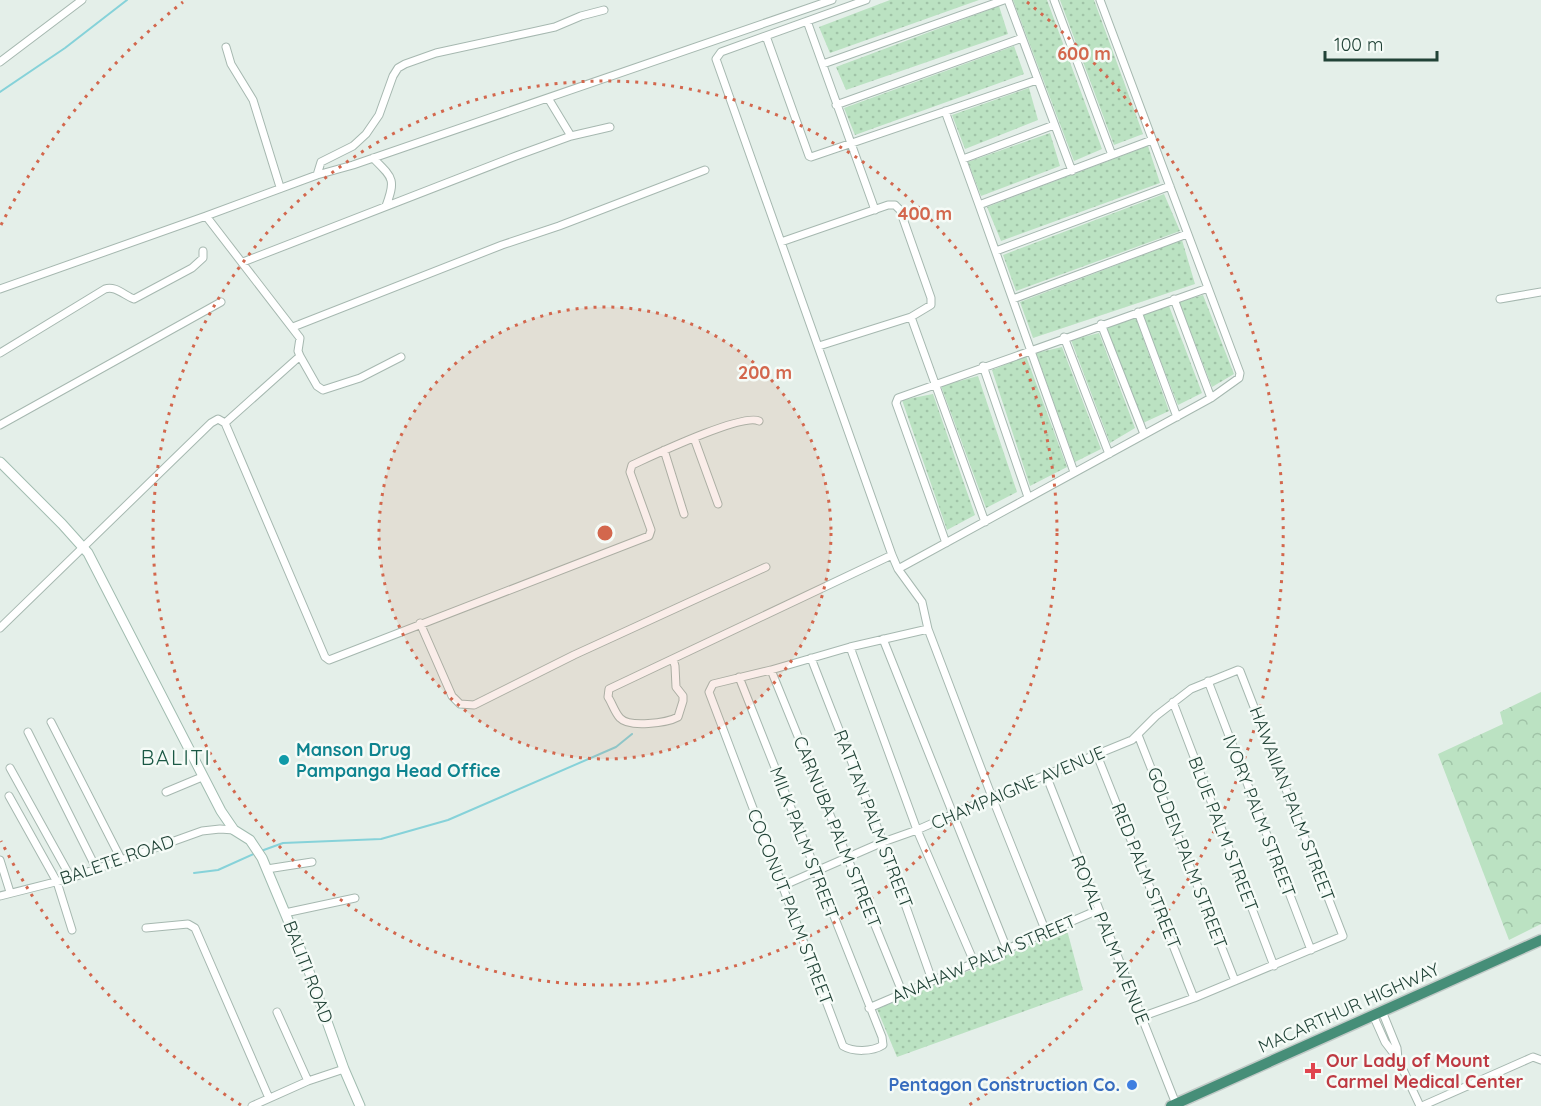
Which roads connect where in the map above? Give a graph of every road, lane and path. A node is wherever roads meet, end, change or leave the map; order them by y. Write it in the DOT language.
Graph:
graph roads {
  1 [pos="82,0"];
  2 [pos="832,0"];
  3 [pos="866,0"];
  4 [pos="1006,0"];
  5 [pos="1054,0"];
  6 [pos="1100,0"];
  7 [pos="604,10"];
  8 [pos="807,21"];
  9 [pos="766,36"];
  10 [pos="1022,38"];
  11 [pos="226,46"];
  12 [pos="0,62"];
  13 [pos="822,64"];
  14 [pos="1037,80"];
  15 [pos="548,98"];
  16 [pos="836,105"];
  17 [pos="945,111"];
  18 [pos="1054,125"];
  19 [pos="610,127"];
  20 [pos="571,136"];
  21 [pos="1152,140"];
  22 [pos="850,145"];
  23 [pos="1112,155"];
  24 [pos="373,158"];
  25 [pos="963,159"];
  26 [pos="705,170"];
  27 [pos="1072,171"];
  28 [pos="317,175"];
  29 [pos="1170,186"];
  30 [pos="280,187"];
  31 [pos="979,205"];
  32 [pos="386,206"];
  33 [pos="874,210"];
  34 [pos="206,216"];
  35 [pos="1187,234"];
  36 [pos="781,242"];
  37 [pos="203,251"];
  38 [pos="996,251"];
  39 [pos="243,262"];
  40 [pos="1208,288"];
  41 [pos="0,289"];
  42 [pos="1541,292"];
  43 [pos="1013,299"];
  44 [pos="1174,299"];
  45 [pos="1500,299"];
  46 [pos="221,302"];
  47 [pos="1138,312"];
  48 [pos="912,317"];
  49 [pos="1101,324"];
  50 [pos="293,327"];
  51 [pos="1064,337"];
  52 [pos="819,346"];
  53 [pos="1031,349"];
  54 [pos="0,353"];
  55 [pos="300,356"];
  56 [pos="401,357"];
  57 [pos="983,366"];
  58 [pos="934,384"];
  59 [pos="1211,398"];
  60 [pos="1177,417"];
  61 [pos="759,421"];
  62 [pos="225,423"];
  63 [pos="0,425"];
  64 [pos="1144,434"];
  65 [pos="694,438"];
  66 [pos="664,450"];
  67 [pos="1109,454"];
  68 [pos="0,462"];
  69 [pos="1074,472"];
  70 [pos="1028,497"];
  71 [pos="718,504"];
  72 [pos="684,514"];
  73 [pos="985,522"];
  74 [pos="946,543"];
  75 [pos="83,547"];
  76 [pos="892,555"];
  77 [pos="766,567"];
  78 [pos="898,569"];
  79 [pos="420,623"];
  80 [pos="0,628"];
  81 [pos="928,629"];
  82 [pos="883,639"];
  83 [pos="850,647"];
  84 [pos="811,658"];
  85 [pos="673,659"];
  86 [pos="771,670"];
  87 [pos="1240,671"];
  88 [pos="739,677"];
  89 [pos="1208,681"];
  90 [pos="1173,702"];
  91 [pos="51,722"];
  92 [pos="28,732"];
  93 [pos="1138,735"];
  94 [pos="1097,755"];
  95 [pos="10,768"];
  96 [pos="1046,775"];
  97 [pos="202,777"];
  98 [pos="166,792"];
  99 [pos="9,796"];
  100 [pos="992,797"];
  101 [pos="952,814"];
  102 [pos="234,830"];
  103 [pos="917,830"];
  104 [pos="882,842"];
  105 [pos="847,857"];
  106 [pos="121,859"];
  107 [pos="0,860"];
  108 [pos="312,862"];
  109 [pos="96,868"];
  110 [pos="267,869"];
  111 [pos="814,871"];
  112 [pos="71,878"];
  113 [pos="57,882"];
  114 [pos="782,886"];
  115 [pos="10,892"];
  116 [pos="0,896"];
  117 [pos="355,898"];
  118 [pos="1098,910"];
  119 [pos="285,913"];
  120 [pos="146,928"];
  121 [pos="72,930"];
  122 [pos="1046,932"];
  123 [pos="1541,940"];
  124 [pos="1006,949"];
  125 [pos="1311,950"];
  126 [pos="974,962"];
  127 [pos="1274,966"];
  128 [pos="932,980"];
  129 [pos="1235,981"];
  130 [pos="903,994"];
  131 [pos="1194,998"];
  132 [pos="870,1008"];
  133 [pos="277,1012"];
  134 [pos="1378,1013"];
  135 [pos="1141,1017"];
  136 [pos="1541,1060"];
  137 [pos="344,1069"];
  138 [pos="308,1081"];
  139 [pos="269,1098"];
  140 [pos="1174,1105"];
  141 [pos="252,1106"];
  142 [pos="360,1106"];
  143 [pos="1421,1106"];
  1 -- 12 [label="street"];
  2 -- 15 [label="street"];
  3 -- 8 [label="street"];
  4 -- 10 [label="street"];
  4 -- 13 [label="street"];
  5 -- 23 [label="street"];
  6 -- 21 [label="street"];
  7 -- 28 [label="street"];
  8 -- 9 [label="street"];
  8 -- 13 [label="street"];
  9 -- 22 [label="street"];
  9 -- 36 [label="street"];
  10 -- 14 [label="street"];
  10 -- 16 [label="street"];
  11 -- 30 [label="street"];
  13 -- 16 [label="street"];
  14 -- 17 [label="street"];
  14 -- 18 [label="street"];
  15 -- 20 [label="street"];
  15 -- 24 [label="street"];
  16 -- 22 [label="street"];
  17 -- 22 [label="street"];
  17 -- 25 [label="street"];
  18 -- 25 [label="street"];
  18 -- 27 [label="street"];
  19 -- 20 [label="street"];
  20 -- 32 [label="street"];
  21 -- 23 [label="street"];
  21 -- 29 [label="street"];
  22 -- 33 [label="street"];
  23 -- 27 [label="street"];
  24 -- 28 [label="street"];
  24 -- 32 [label="street"];
  25 -- 31 [label="street"];
  26 -- 50 [label="street"];
  27 -- 31 [label="street"];
  28 -- 30 [label="street"];
  29 -- 35 [label="street"];
  29 -- 38 [label="street"];
  30 -- 34 [label="street"];
  31 -- 38 [label="street"];
  32 -- 39 [label="street"];
  33 -- 36 [label="street"];
  33 -- 48 [label="street"];
  34 -- 39 [label="street"];
  34 -- 41 [label="street"];
  35 -- 40 [label="street"];
  35 -- 43 [label="street"];
  36 -- 52 [label="street"];
  37 -- 54 [label="street"];
  38 -- 43 [label="street"];
  39 -- 50 [label="street"];
  40 -- 44 [label="street"];
  40 -- 59 [label="street"];
  42 -- 45 [label="street"];
  43 -- 53 [label="street"];
  44 -- 47 [label="street"];
  44 -- 59 [label="street"];
  46 -- 63 [label="street"];
  47 -- 49 [label="street"];
  47 -- 60 [label="street"];
  48 -- 52 [label="street"];
  48 -- 58 [label="street"];
  49 -- 51 [label="street"];
  49 -- 64 [label="street"];
  50 -- 55 [label="street"];
  51 -- 53 [label="street"];
  51 -- 67 [label="street"];
  52 -- 76 [label="street"];
  53 -- 57 [label="street"];
  53 -- 69 [label="street"];
  55 -- 56 [label="street"];
  55 -- 62 [label="street"];
  57 -- 58 [label="street"];
  57 -- 70 [label="street"];
  58 -- 73 [label="street"];
  58 -- 74 [label="street"];
  59 -- 60 [label="street"];
  60 -- 64 [label="street"];
  61 -- 65 [label="street"];
  62 -- 75 [label="street"];
  62 -- 79 [label="street"];
  64 -- 67 [label="street"];
  65 -- 66 [label="street"];
  65 -- 71 [label="street"];
  66 -- 72 [label="street"];
  66 -- 79 [label="street"];
  67 -- 69 [label="street"];
  68 -- 75 [label="main road"];
  69 -- 70 [label="street"];
  70 -- 73 [label="street"];
  73 -- 74 [label="street"];
  74 -- 78 [label="street"];
  75 -- 80 [label="street"];
  75 -- 97 [label="main road"];
  76 -- 78 [label="street"];
  76 -- 85 [label="street"];
  77 -- 79 [label="street"];
  78 -- 81 [label="street"];
  81 -- 82 [label="street"];
  81 -- 100 [label="street"];
  82 -- 83 [label="street"];
  82 -- 101 [label="street"];
  83 -- 84 [label="street"];
  83 -- 103 [label="street"];
  84 -- 86 [label="street"];
  84 -- 104 [label="street, RATTAN PALM STREET"];
  85 -- 85 [label="street"];
  86 -- 88 [label="street"];
  86 -- 105 [label="street, CARNUBA PALM STREET"];
  87 -- 89 [label="street, CHAMPAIGNE AVENUE"];
  87 -- 125 [label="street, HAWAIIAN PALM STREET"];
  88 -- 111 [label="street, MILK PALM STREET"];
  88 -- 114 [label="street, COCONUT PALM STREET"];
  89 -- 90 [label="street, CHAMPAIGNE AVENUE"];
  89 -- 125 [label="street, IVORY PALM STREET"];
  90 -- 93 [label="street, CHAMPAIGNE AVENUE"];
  90 -- 127 [label="street, BLUE PALM STREET"];
  91 -- 106 [label="street"];
  92 -- 109 [label="street"];
  93 -- 94 [label="street, CHAMPAIGNE AVENUE"];
  93 -- 129 [label="street, GOLDEN PALM STREET"];
  94 -- 96 [label="street, CHAMPAIGNE AVENUE"];
  94 -- 131 [label="street, RED PALM STREET"];
  95 -- 112 [label="street"];
  96 -- 100 [label="street, CHAMPAIGNE AVENUE"];
  96 -- 118 [label="street, ROYAL PALM AVENUE"];
  97 -- 98 [label="street"];
  97 -- 102 [label="main road"];
  99 -- 113 [label="street"];
  100 -- 101 [label="street, CHAMPAIGNE AVENUE"];
  100 -- 122 [label="street"];
  101 -- 103 [label="street, CHAMPAIGNE AVENUE"];
  101 -- 124 [label="street"];
  102 -- 106 [label="street, BALETE ROAD"];
  102 -- 110 [label="main road, BALITI ROAD"];
  103 -- 104 [label="street, CHAMPAIGNE AVENUE"];
  103 -- 126 [label="street"];
  104 -- 105 [label="street, CHAMPAIGNE AVENUE"];
  104 -- 128 [label="street, RATTAN PALM STREET"];
  105 -- 111 [label="street, CHAMPAIGNE AVENUE"];
  105 -- 130 [label="street, CARNUBA PALM STREET"];
  106 -- 109 [label="street, BALETE ROAD"];
  107 -- 115 [label="street"];
  108 -- 110 [label="street"];
  109 -- 112 [label="street, BALETE ROAD"];
  110 -- 119 [label="main road, BALITI ROAD"];
  111 -- 114 [label="street, CHAMPAIGNE AVENUE"];
  111 -- 132 [label="street, MILK PALM STREET"];
  112 -- 113 [label="street, BALETE ROAD"];
  113 -- 115 [label="street, BALETE ROAD"];
  113 -- 121 [label="street"];
  114 -- 132 [label="street, COCONUT PALM STREET"];
  115 -- 116 [label="street, BALETE ROAD"];
  117 -- 119 [label="street"];
  118 -- 122 [label="street, ANAHAW PALM STREET"];
  118 -- 135 [label="street, ROYAL PALM AVENUE"];
  119 -- 137 [label="main road, BALITI ROAD"];
  120 -- 139 [label="street"];
  122 -- 124 [label="street, ANAHAW PALM STREET"];
  123 -- 134 [label="highway, MACARTHUR HIGHWAY"];
  124 -- 126 [label="street, ANAHAW PALM STREET"];
  125 -- 127 [label="street"];
  126 -- 128 [label="street, ANAHAW PALM STREET"];
  127 -- 129 [label="street"];
  128 -- 130 [label="street, ANAHAW PALM STREET"];
  129 -- 131 [label="street"];
  130 -- 132 [label="street, ANAHAW PALM STREET"];
  131 -- 135 [label="street"];
  133 -- 138 [label="street"];
  134 -- 140 [label="highway, MACARTHUR HIGHWAY"];
  134 -- 143 [label="street"];
  135 -- 140 [label="street, ROYAL PALM AVENUE"];
  136 -- 143 [label="street"];
  137 -- 138 [label="street"];
  137 -- 142 [label="main road, BALITI ROAD"];
  138 -- 139 [label="street"];
  139 -- 141 [label="street"];
}
